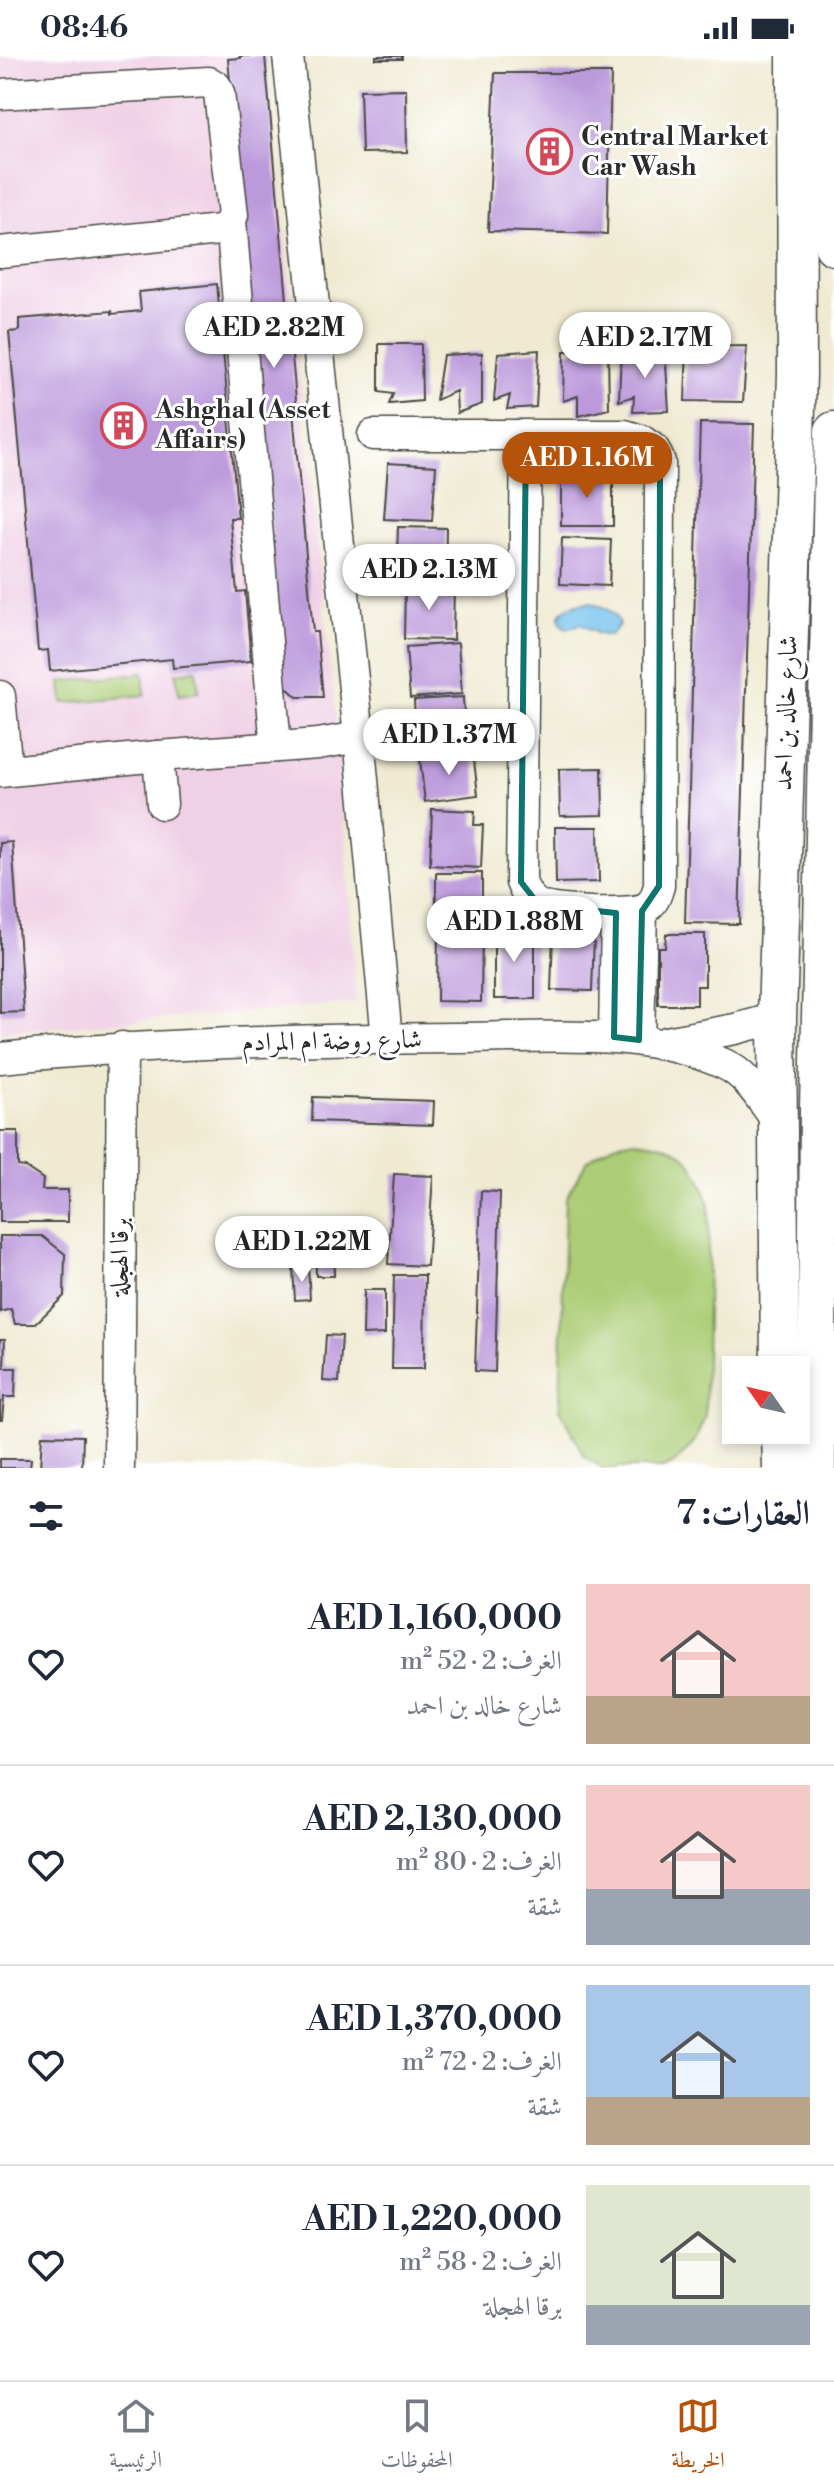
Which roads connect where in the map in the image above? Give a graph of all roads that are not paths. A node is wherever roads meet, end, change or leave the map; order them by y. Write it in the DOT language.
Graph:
graph roads {
  1 [pos="288,56"];
  2 [pos="796,56"];
  3 [pos="832,56"];
  4 [pos="0,94"];
  5 [pos="231,221"];
  6 [pos="834,246"];
  7 [pos="0,252"];
  8 [pos="834,431"];
  9 [pos="373,435"];
  10 [pos="526,435"];
  11 [pos="0,696"];
  12 [pos="359,737"];
  13 [pos="276,747"];
  14 [pos="158,756"];
  15 [pos="4,771"];
  16 [pos="162,804"];
  17 [pos="629,911"];
  18 [pos="777,1018"];
  19 [pos="387,1039"];
  20 [pos="639,1040"];
  21 [pos="122,1047"];
  22 [pos="0,1058"];
  23 [pos="777,1121"];
  24 [pos="826,1285"];
  25 [pos="780,1356"];
  26 [pos="781,1444"];
  27 [pos="119,1468"];
  28 [pos="782,1468"];
  29 [pos="816,1468"];
  1 -- 12 [label="street"];
  2 -- 18 [label="main road, شارع خالد بن احمد"];
  3 -- 6 [label="main road"];
  4 -- 5 [label="street"];
  5 -- 7 [label="street"];
  5 -- 13 [label="street"];
  8 -- 24 [label="main road, شارع خالد بن احمد"];
  9 -- 10 [label="street"];
  10 -- 17 [label="street"];
  10 -- 17 [label="street"];
  11 -- 15 [label="street"];
  12 -- 13 [label="street"];
  12 -- 19 [label="street"];
  13 -- 14 [label="street"];
  14 -- 15 [label="street"];
  14 -- 16 [label="street"];
  17 -- 20 [label="street"];
  18 -- 20 [label="street, شارع روضة ام المرادم"];
  18 -- 23 [label="main road, شارع خالد بن احمد"];
  19 -- 20 [label="street, شارع روضة ام المرادم"];
  19 -- 21 [label="street, شارع روضة ام المرادم"];
  20 -- 23 [label="street, شارع روضة ام المرادم"];
  21 -- 22 [label="street, شارع روضة ام المرادم"];
  21 -- 27 [label="street, برقا الهجلة"];
  23 -- 25 [label="main road, شارع خالد بن احمد"];
  24 -- 29 [label="main road, شارع خالد بن احمد"];
  26 -- 28 [label="main road"];
}
